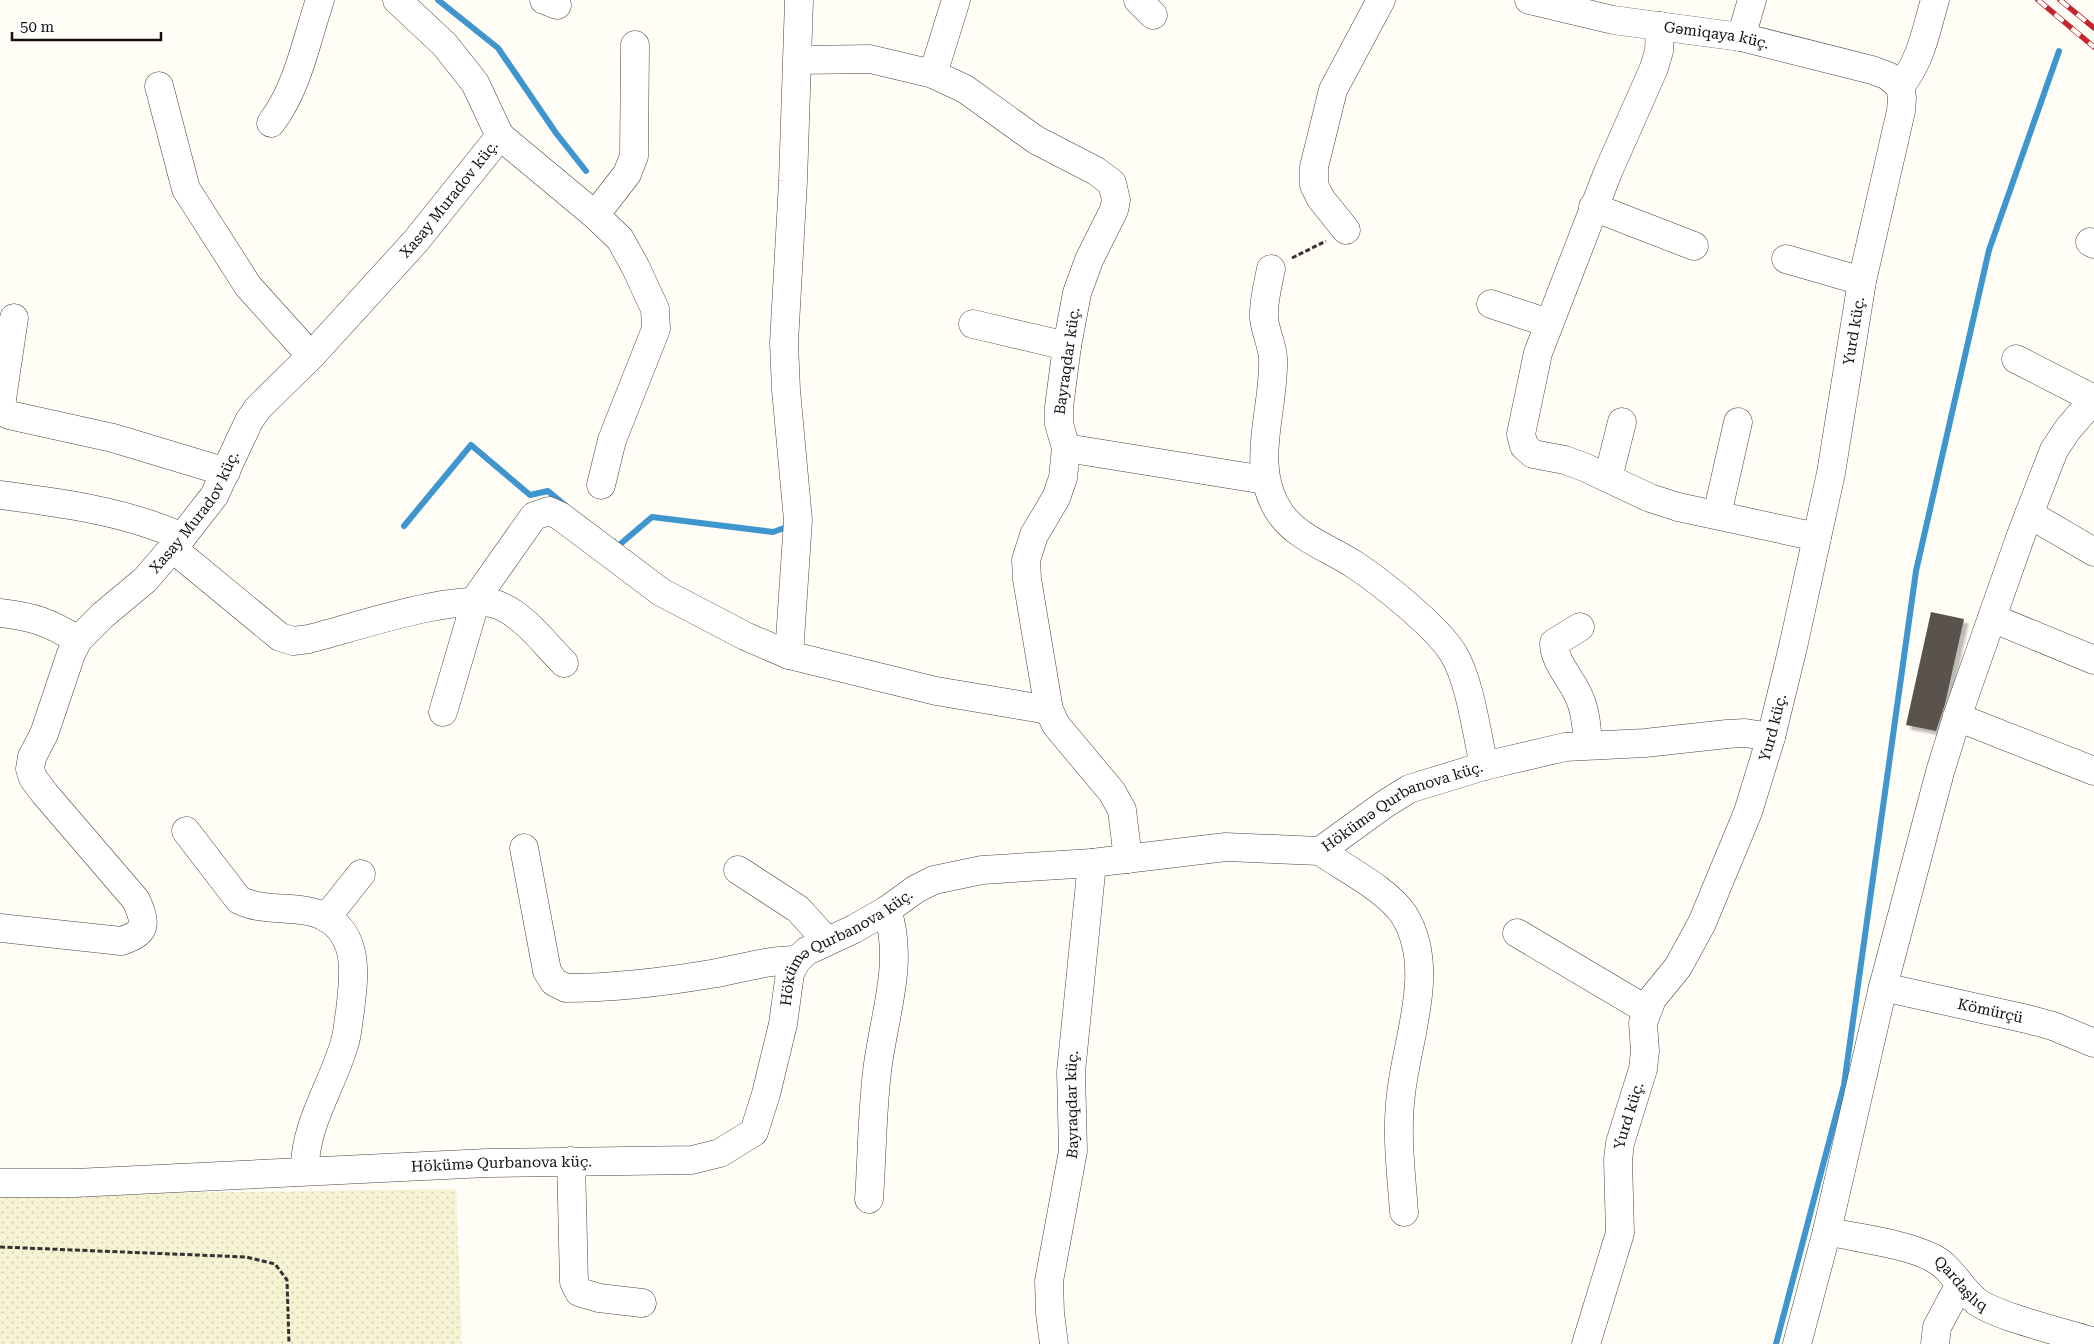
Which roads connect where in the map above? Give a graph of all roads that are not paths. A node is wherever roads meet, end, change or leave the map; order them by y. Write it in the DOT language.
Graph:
graph roads {
  1 [pos="320,0"];
  2 [pos="397,0"];
  3 [pos="799,0"];
  4 [pos="956,0"];
  5 [pos="1381,0"];
  6 [pos="1529,0"];
  7 [pos="1752,0"];
  8 [pos="1935,0"];
  9 [pos="1660,26"];
  10 [pos="1741,37"];
  11 [pos="635,46"];
  12 [pos="799,60"];
  13 [pos="933,74"];
  14 [pos="159,86"];
  15 [pos="1900,86"];
  16 [pos="271,123"];
  17 [pos="500,136"];
  18 [pos="1593,207"];
  19 [pos="595,215"];
  20 [pos="1346,230"];
  21 [pos="1694,246"];
  22 [pos="1786,260"];
  23 [pos="1271,269"];
  24 [pos="1862,281"];
  25 [pos="1491,304"];
  26 [pos="14,318"];
  27 [pos="1548,323"];
  28 [pos="972,324"];
  29 [pos="1067,346"];
  30 [pos="311,356"];
  31 [pos="2016,360"];
  32 [pos="2094,399"];
  33 [pos="1622,422"];
  34 [pos="1738,422"];
  35 [pos="1066,448"];
  36 [pos="226,472"];
  37 [pos="1608,478"];
  38 [pos="1265,480"];
  39 [pos="601,485"];
  40 [pos="0,496"];
  41 [pos="2029,514"];
  42 [pos="1717,515"];
  43 [pos="1817,537"];
  44 [pos="177,542"];
  45 [pos="2094,552"];
  46 [pos="475,600"];
  47 [pos="0,613"];
  48 [pos="1992,618"];
  49 [pos="1580,628"];
  50 [pos="78,640"];
  51 [pos="789,655"];
  52 [pos="2094,660"];
  53 [pos="564,663"];
  54 [pos="1049,710"];
  55 [pos="444,712"];
  56 [pos="1957,717"];
  57 [pos="1771,737"];
  58 [pos="1588,745"];
  59 [pos="1484,766"];
  60 [pos="2094,771"];
  61 [pos="186,831"];
  62 [pos="524,848"];
  63 [pos="1320,851"];
  64 [pos="1128,859"];
  65 [pos="1092,863"];
  66 [pos="738,870"];
  67 [pos="361,874"];
  68 [pos="887,910"];
  69 [pos="326,918"];
  70 [pos="0,928"];
  71 [pos="1518,933"];
  72 [pos="826,941"];
  73 [pos="797,960"];
  74 [pos="1883,987"];
  75 [pos="1647,1010"];
  76 [pos="2094,1043"];
  77 [pos="571,1161"];
  78 [pos="306,1170"];
  79 [pos="0,1183"];
  80 [pos="869,1199"];
  81 [pos="1404,1212"];
  82 [pos="1827,1231"];
  83 [pos="1960,1284"];
  84 [pos="642,1302"];
  85 [pos="2094,1342"];
  86 [pos="1054,1344"];
  87 [pos="1586,1344"];
  88 [pos="1796,1344"];
  89 [pos="1935,1344"];
  1 -- 16 [label="street"];
  2 -- 17 [label="street, Xasay Muradov küç."];
  3 -- 12 [label="street"];
  4 -- 13 [label="street"];
  5 -- 20 [label="street"];
  6 -- 9 [label="street, Gəmiqaya küç."];
  7 -- 10 [label="street"];
  8 -- 15 [label="street"];
  9 -- 10 [label="street, Gəmiqaya küç."];
  9 -- 18 [label="street"];
  10 -- 15 [label="street, Gəmiqaya küç."];
  11 -- 19 [label="street"];
  12 -- 13 [label="street, Bayraqdar küç."];
  12 -- 51 [label="street"];
  13 -- 29 [label="street, Bayraqdar küç."];
  14 -- 30 [label="street"];
  15 -- 24 [label="street, Yurd küç."];
  17 -- 19 [label="street"];
  17 -- 30 [label="street, Xasay Muradov küç."];
  18 -- 21 [label="street"];
  18 -- 27 [label="street"];
  19 -- 39 [label="street"];
  22 -- 24 [label="street"];
  23 -- 38 [label="street"];
  24 -- 43 [label="street, Yurd küç."];
  25 -- 27 [label="street"];
  26 -- 36 [label="street"];
  27 -- 37 [label="street"];
  28 -- 29 [label="street"];
  29 -- 35 [label="street, Bayraqdar küç."];
  30 -- 36 [label="street, Xasay Muradov küç."];
  31 -- 32 [label="street"];
  32 -- 41 [label="street"];
  33 -- 37 [label="street"];
  34 -- 42 [label="street"];
  35 -- 38 [label="street"];
  35 -- 54 [label="street, Bayraqdar küç."];
  36 -- 44 [label="street, Xasay Muradov küç."];
  37 -- 42 [label="street"];
  38 -- 59 [label="street"];
  40 -- 44 [label="street"];
  41 -- 45 [label="street"];
  41 -- 48 [label="street"];
  42 -- 43 [label="street"];
  43 -- 57 [label="street, Yurd küç."];
  44 -- 46 [label="street"];
  44 -- 50 [label="street, Xasay Muradov küç."];
  46 -- 51 [label="street"];
  46 -- 53 [label="street"];
  46 -- 55 [label="street"];
  47 -- 50 [label="street"];
  48 -- 52 [label="street"];
  48 -- 56 [label="street"];
  49 -- 58 [label="street"];
  50 -- 70 [label="street, Xasay Muradov küç."];
  51 -- 54 [label="street"];
  54 -- 64 [label="street, Bayraqdar küç."];
  56 -- 60 [label="street"];
  56 -- 74 [label="street"];
  57 -- 58 [label="street, Hökümə Qurbanova küç."];
  57 -- 75 [label="street, Yurd küç."];
  58 -- 59 [label="street, Hökümə Qurbanova küç."];
  59 -- 63 [label="street, Hökümə Qurbanova küç."];
  61 -- 69 [label="street"];
  62 -- 73 [label="street"];
  63 -- 64 [label="street, Hökümə Qurbanova küç."];
  63 -- 81 [label="street"];
  64 -- 65 [label="street, Hökümə Qurbanova küç."];
  65 -- 68 [label="street, Hökümə Qurbanova küç."];
  65 -- 86 [label="street, Bayraqdar küç."];
  66 -- 72 [label="street"];
  67 -- 69 [label="street"];
  68 -- 72 [label="street, Hökümə Qurbanova küç."];
  68 -- 80 [label="street"];
  69 -- 78 [label="street"];
  71 -- 75 [label="street"];
  72 -- 73 [label="street, Hökümə Qurbanova küç."];
  73 -- 77 [label="street, Hökümə Qurbanova küç."];
  74 -- 76 [label="street, Kömürçü"];
  74 -- 82 [label="street"];
  75 -- 87 [label="street, Yurd küç."];
  77 -- 78 [label="street, Hökümə Qurbanova küç."];
  77 -- 84 [label="street"];
  78 -- 79 [label="street, Hökümə Qurbanova küç."];
  82 -- 83 [label="street, Qardaşlıq"];
  82 -- 88 [label="street"];
  83 -- 85 [label="street, Qardaşlıq"];
  83 -- 89 [label="street"];
}
